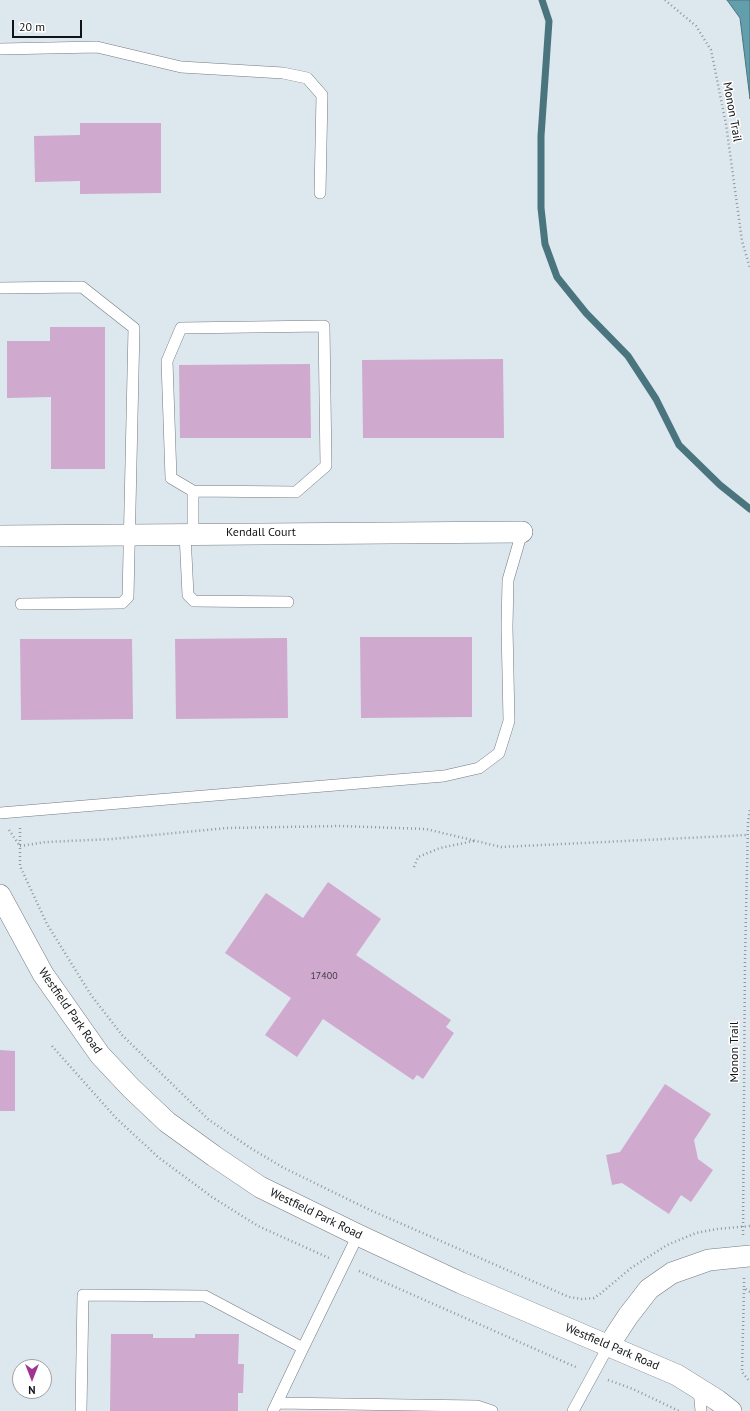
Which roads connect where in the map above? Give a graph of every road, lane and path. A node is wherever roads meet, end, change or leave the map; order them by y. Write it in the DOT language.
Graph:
graph roads {
  1 [pos="665,0"];
  2 [pos="0,49"];
  3 [pos="320,193"];
  4 [pos="750,268"];
  5 [pos="0,288"];
  6 [pos="193,491"];
  7 [pos="522,532"];
  8 [pos="130,534"];
  9 [pos="189,534"];
  10 [pos="0,536"];
  11 [pos="288,602"];
  12 [pos="21,604"];
  13 [pos="750,809"];
  14 [pos="0,812"];
  15 [pos="8,828"];
  16 [pos="748,835"];
  17 [pos="475,841"];
  18 [pos="20,846"];
  19 [pos="414,867"];
  20 [pos="0,895"];
  21 [pos="744,1226"];
  22 [pos="750,1226"];
  23 [pos="358,1235"];
  24 [pos="747,1256"];
  25 [pos="744,1288"];
  26 [pos="750,1292"];
  27 [pos="609,1345"];
  28 [pos="303,1348"];
  29 [pos="750,1382"];
  30 [pos="699,1389"];
  31 [pos="275,1407"];
  32 [pos="452,1408"];
  33 [pos="81,1411"];
  34 [pos="492,1411"];
  35 [pos="573,1411"];
  36 [pos="701,1411"];
  37 [pos="731,1411"];
  1 -- 4 [label="path, Monon Trail"];
  2 -- 3 [label="lane"];
  5 -- 8 [label="lane"];
  6 -- 6 [label="lane"];
  6 -- 9 [label="lane"];
  7 -- 9 [label="street, Kendall Court"];
  7 -- 14 [label="lane"];
  8 -- 9 [label="street, Kendall Court"];
  8 -- 10 [label="street, Kendall Court"];
  8 -- 12 [label="lane"];
  9 -- 11 [label="lane"];
  13 -- 16 [label="path, Monon Trail"];
  15 -- 18 [label="path"];
  16 -- 17 [label="path"];
  16 -- 21 [label="path, Monon Trail"];
  17 -- 18 [label="path"];
  17 -- 19 [label="path"];
  18 -- 21 [label="path"];
  20 -- 23 [label="street, Westfield Park Road"];
  21 -- 22 [label="path"];
  21 -- 24 [label="path, Monon Trail"];
  23 -- 27 [label="street, Westfield Park Road"];
  23 -- 28 [label="lane"];
  24 -- 25 [label="path, Monon Trail"];
  24 -- 27 [label="street"];
  25 -- 26 [label="path"];
  25 -- 29 [label="path, Monon Trail"];
  27 -- 30 [label="street, Westfield Park Road"];
  27 -- 35 [label="lane"];
  28 -- 31 [label="lane"];
  28 -- 33 [label="lane"];
  30 -- 36 [label="lane"];
  30 -- 37 [label="street, Westfield Park Road"];
  31 -- 32 [label="lane"];
  32 -- 34 [label="lane"];
}
